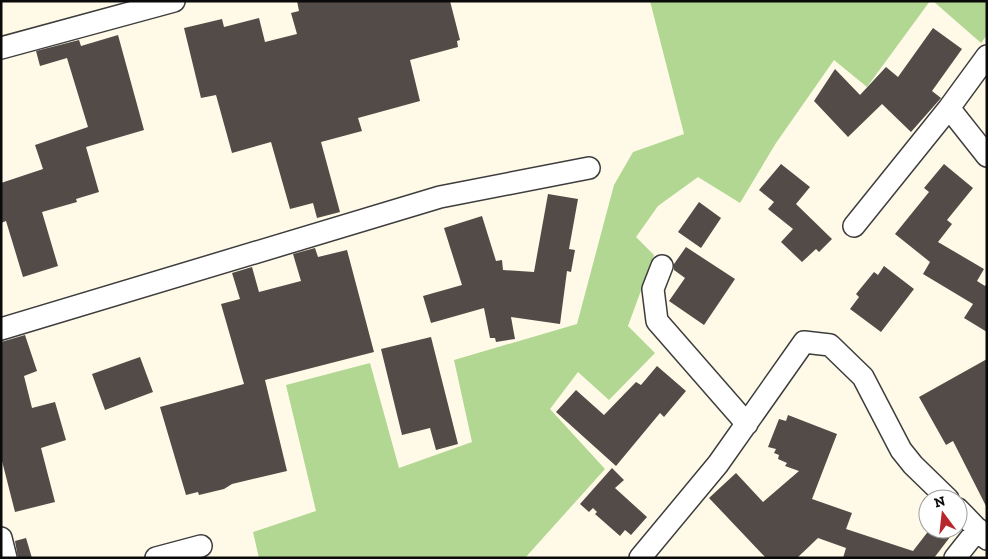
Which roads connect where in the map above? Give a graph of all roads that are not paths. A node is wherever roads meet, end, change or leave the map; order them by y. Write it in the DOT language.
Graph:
graph roads {
  1 [pos="174,1"];
  2 [pos="1,48"];
  3 [pos="987,56"];
  4 [pos="949,108"];
  5 [pos="987,156"];
  6 [pos="589,168"];
  7 [pos="854,226"];
  8 [pos="662,266"];
  9 [pos="1,329"];
  10 [pos="747,424"];
  11 [pos="938,489"];
  12 [pos="968,519"];
  13 [pos="982,534"];
  14 [pos="1,538"];
  15 [pos="201,546"];
  16 [pos="6,558"];
  17 [pos="156,558"];
  18 [pos="640,558"];
  19 [pos="955,558"];
  1 -- 2 [label="street"];
  3 -- 4 [label="street"];
  4 -- 5 [label="street"];
  4 -- 7 [label="street"];
  6 -- 9 [label="street"];
  8 -- 10 [label="street"];
  10 -- 11 [label="street"];
  10 -- 18 [label="street"];
  12 -- 13 [label="street"];
  13 -- 19 [label="street"];
  14 -- 16 [label="street"];
  15 -- 17 [label="street"];
}
